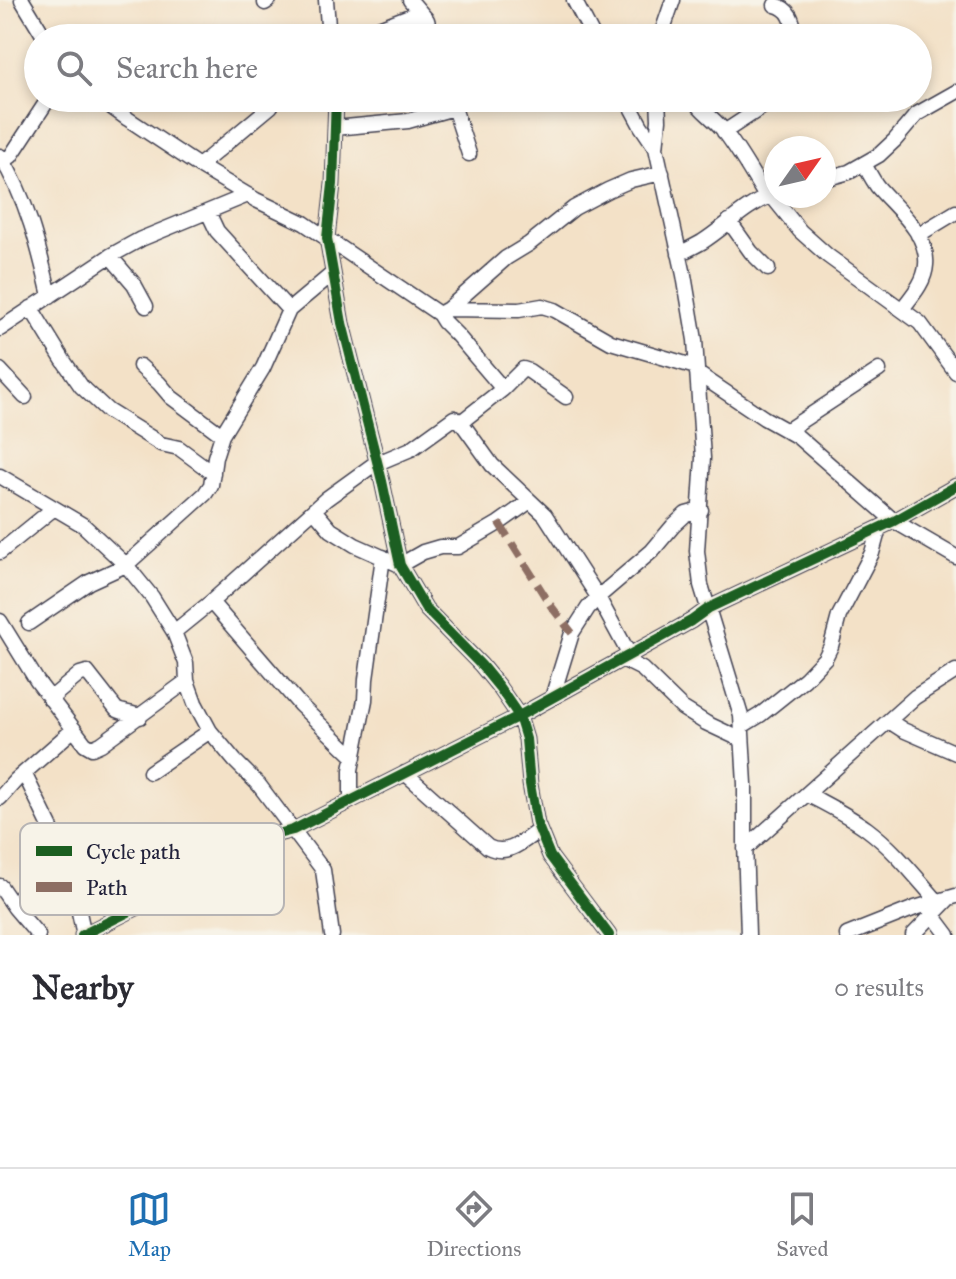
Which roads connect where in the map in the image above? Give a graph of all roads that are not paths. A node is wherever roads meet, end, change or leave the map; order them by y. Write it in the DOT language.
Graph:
graph roads {
  1 [pos="22,0"];
  2 [pos="326,0"];
  3 [pos="574,0"];
  4 [pos="673,0"];
  5 [pos="775,5"];
  6 [pos="415,6"];
  7 [pos="37,24"];
  8 [pos="328,24"];
  9 [pos="380,24"];
  10 [pos="428,24"];
  11 [pos="587,24"];
  12 [pos="665,24"];
  13 [pos="792,24"];
  14 [pos="956,92"];
  15 [pos="932,106"];
  16 [pos="40,112"];
  17 [pos="120,112"];
  18 [pos="264,112"];
  19 [pos="336,112"];
  20 [pos="430,112"];
  21 [pos="456,112"];
  22 [pos="634,112"];
  23 [pos="659,112"];
  24 [pos="705,112"];
  25 [pos="755,112"];
  26 [pos="921,112"];
  27 [pos="335,128"];
  28 [pos="724,132"];
  29 [pos="656,148"];
  30 [pos="469,154"];
  31 [pos="2,159"];
  32 [pos="864,164"];
  33 [pos="199,166"];
  34 [pos="662,173"];
  35 [pos="836,176"];
  36 [pos="764,187"];
  37 [pos="248,195"];
  38 [pos="764,200"];
  39 [pos="781,208"];
  40 [pos="208,212"];
  41 [pos="956,212"];
  42 [pos="729,221"];
  43 [pos="918,235"];
  44 [pos="327,238"];
  45 [pos="679,254"];
  46 [pos="110,256"];
  47 [pos="768,269"];
  48 [pos="332,274"];
  49 [pos="50,296"];
  50 [pos="146,306"];
  51 [pos="31,308"];
  52 [pos="902,309"];
  53 [pos="289,310"];
  54 [pos="444,312"];
  55 [pos="0,328"];
  56 [pos="140,366"];
  57 [pos="0,370"];
  58 [pos="697,370"];
  59 [pos="879,370"];
  60 [pos="956,372"];
  61 [pos="503,389"];
  62 [pos="25,397"];
  63 [pos="566,397"];
  64 [pos="461,422"];
  65 [pos="786,431"];
  66 [pos="222,435"];
  67 [pos="377,463"];
  68 [pos="213,473"];
  69 [pos="0,476"];
  70 [pos="956,486"];
  71 [pos="530,501"];
  72 [pos="53,509"];
  73 [pos="314,510"];
  74 [pos="701,510"];
  75 [pos="894,521"];
  76 [pos="879,528"];
  77 [pos="0,552"];
  78 [pos="383,557"];
  79 [pos="956,557"];
  80 [pos="126,565"];
  81 [pos="400,565"];
  82 [pos="598,597"];
  83 [pos="211,602"];
  84 [pos="709,608"];
  85 [pos="0,621"];
  86 [pos="29,623"];
  87 [pos="174,632"];
  88 [pos="630,654"];
  89 [pos="956,671"];
  90 [pos="187,681"];
  91 [pos="552,698"];
  92 [pos="50,699"];
  93 [pos="519,716"];
  94 [pos="140,717"];
  95 [pos="889,721"];
  96 [pos="74,729"];
  97 [pos="210,731"];
  98 [pos="742,733"];
  99 [pos="956,753"];
  100 [pos="354,757"];
  101 [pos="150,772"];
  102 [pos="24,773"];
  103 [pos="405,773"];
  104 [pos="807,794"];
  105 [pos="0,798"];
  106 [pos="351,801"];
  107 [pos="48,823"];
  108 [pos="293,830"];
  109 [pos="539,830"];
  110 [pos="284,832"];
  111 [pos="745,849"];
  112 [pos="0,886"];
  113 [pos="943,903"];
  114 [pos="20,914"];
  115 [pos="21,915"];
  116 [pos="78,915"];
  117 [pos="123,915"];
  118 [pos="38,935"];
  119 [pos="83,935"];
  120 [pos="332,935"];
  121 [pos="609,935"];
  122 [pos="748,935"];
  123 [pos="847,935"];
  124 [pos="913,935"];
  125 [pos="948,935"];
  1 -- 7 [label="street"];
  2 -- 8 [label="street"];
  3 -- 11 [label="street"];
  4 -- 12 [label="street"];
  5 -- 13 [label="street"];
  6 -- 9 [label="street"];
  6 -- 10 [label="street"];
  14 -- 15 [label="street"];
  16 -- 31 [label="street"];
  17 -- 33 [label="street"];
  18 -- 33 [label="street"];
  19 -- 27 [label="street"];
  20 -- 27 [label="street"];
  21 -- 30 [label="street"];
  22 -- 29 [label="street"];
  23 -- 29 [label="street"];
  24 -- 28 [label="street"];
  25 -- 28 [label="street"];
  26 -- 32 [label="street"];
  27 -- 44 [label="street"];
  28 -- 36 [label="street"];
  29 -- 34 [label="street"];
  31 -- 49 [label="street"];
  32 -- 35 [label="street"];
  32 -- 43 [label="street"];
  33 -- 37 [label="street"];
  34 -- 45 [label="street"];
  34 -- 54 [label="street"];
  37 -- 40 [label="street"];
  37 -- 44 [label="street"];
  38 -- 42 [label="street"];
  39 -- 52 [label="street"];
  40 -- 46 [label="street"];
  40 -- 53 [label="street"];
  41 -- 43 [label="street"];
  42 -- 45 [label="street"];
  42 -- 47 [label="street"];
  43 -- 52 [label="street"];
  44 -- 48 [label="street"];
  44 -- 54 [label="street"];
  45 -- 58 [label="street"];
  46 -- 49 [label="street"];
  46 -- 50 [label="street"];
  48 -- 53 [label="street"];
  48 -- 67 [label="street"];
  49 -- 51 [label="street"];
  51 -- 55 [label="street"];
  51 -- 68 [label="street"];
  52 -- 60 [label="street"];
  53 -- 66 [label="street"];
  54 -- 58 [label="street"];
  54 -- 61 [label="street"];
  56 -- 66 [label="street"];
  57 -- 62 [label="street"];
  58 -- 65 [label="street"];
  58 -- 74 [label="street"];
  59 -- 65 [label="street"];
  61 -- 63 [label="street"];
  61 -- 64 [label="street"];
  64 -- 67 [label="street"];
  64 -- 71 [label="street"];
  65 -- 75 [label="street"];
  66 -- 68 [label="street"];
  67 -- 73 [label="street"];
  67 -- 81 [label="street"];
  68 -- 80 [label="street"];
  69 -- 72 [label="street"];
  70 -- 75 [label="street"];
  71 -- 81 [label="street"];
  71 -- 82 [label="street"];
  72 -- 77 [label="street"];
  72 -- 80 [label="street"];
  73 -- 78 [label="street"];
  73 -- 83 [label="street"];
  74 -- 82 [label="street"];
  74 -- 84 [label="street"];
  75 -- 76 [label="street"];
  75 -- 79 [label="street"];
  76 -- 84 [label="street"];
  76 -- 98 [label="street"];
  78 -- 81 [label="street"];
  78 -- 100 [label="street"];
  80 -- 86 [label="street"];
  80 -- 87 [label="street"];
  81 -- 93 [label="street"];
  82 -- 88 [label="street"];
  82 -- 91 [label="street"];
  83 -- 87 [label="street"];
  83 -- 100 [label="street"];
  84 -- 88 [label="street"];
  84 -- 98 [label="street"];
  85 -- 92 [label="street"];
  87 -- 90 [label="street"];
  88 -- 91 [label="street"];
  88 -- 98 [label="street"];
  89 -- 95 [label="street"];
  90 -- 94 [label="street"];
  90 -- 97 [label="street"];
  91 -- 93 [label="street"];
  92 -- 94 [label="street"];
  92 -- 96 [label="street"];
  93 -- 103 [label="street"];
  93 -- 109 [label="street"];
  94 -- 96 [label="street"];
  95 -- 99 [label="street"];
  95 -- 104 [label="street"];
  96 -- 102 [label="street"];
  97 -- 101 [label="street"];
  97 -- 108 [label="street"];
  98 -- 111 [label="street"];
  100 -- 106 [label="street"];
  102 -- 105 [label="street"];
  102 -- 107 [label="street"];
  103 -- 106 [label="street"];
  103 -- 109 [label="street"];
  104 -- 111 [label="street"];
  104 -- 113 [label="street"];
  106 -- 108 [label="street"];
  108 -- 110 [label="street"];
  108 -- 120 [label="street"];
  109 -- 121 [label="street"];
  111 -- 122 [label="street"];
  112 -- 114 [label="street"];
  113 -- 123 [label="street"];
  113 -- 124 [label="street"];
  113 -- 125 [label="street"];
  115 -- 118 [label="street"];
  116 -- 119 [label="street"];
  117 -- 119 [label="street"];
}
